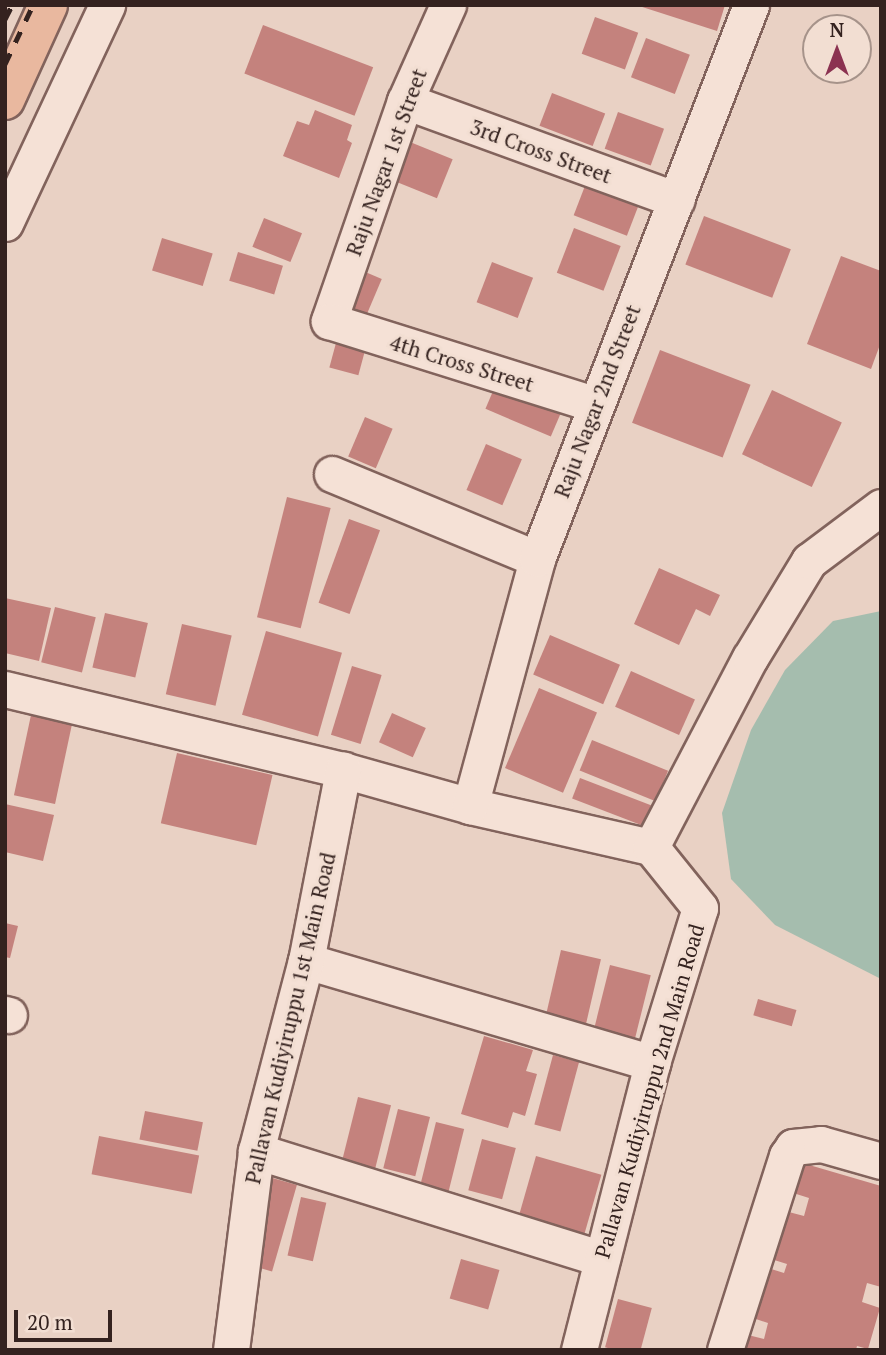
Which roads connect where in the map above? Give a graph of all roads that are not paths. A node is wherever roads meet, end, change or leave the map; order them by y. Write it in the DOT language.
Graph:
graph roads {
  1 [pos="48,5"];
  2 [pos="107,5"];
  3 [pos="448,5"];
  4 [pos="751,5"];
  5 [pos="5,100"];
  6 [pos="405,101"];
  7 [pos="677,201"];
  8 [pos="5,223"];
  9 [pos="330,321"];
  10 [pos="594,404"];
  11 [pos="332,474"];
  12 [pos="881,507"];
  13 [pos="537,558"];
  14 [pos="5,689"];
  15 [pos="343,770"];
  16 [pos="470,806"];
  17 [pos="651,846"];
  18 [pos="306,961"];
  19 [pos="652,1063"];
  20 [pos="256,1151"];
  21 [pos="881,1161"];
  22 [pos="602,1259"];
  23 [pos="232,1350"];
  24 [pos="579,1350"];
  25 [pos="725,1350"];
  1 -- 5 [label="main road"];
  2 -- 8 [label="street"];
  3 -- 6 [label="street, Raju Nagar 1st Street"];
  4 -- 7 [label="street, Raju Nagar 2nd Street"];
  6 -- 7 [label="street, 3rd Cross Street"];
  6 -- 9 [label="street, Raju Nagar 1st Street"];
  7 -- 10 [label="street, Raju Nagar 2nd Street"];
  9 -- 10 [label="street, 4th Cross Street"];
  10 -- 13 [label="street, Raju Nagar 2nd Street"];
  11 -- 13 [label="street"];
  12 -- 17 [label="street"];
  13 -- 16 [label="street, Raju Nagar 2nd Street"];
  14 -- 15 [label="street"];
  15 -- 16 [label="street"];
  15 -- 18 [label="street, Pallavan Kudiyiruppu 1st Main Road"];
  16 -- 17 [label="street"];
  17 -- 19 [label="street, Pallavan Kudiyiruppu 2nd Main Road"];
  18 -- 19 [label="street"];
  18 -- 20 [label="street, Pallavan Kudiyiruppu 1st Main Road"];
  19 -- 22 [label="street, Pallavan Kudiyiruppu 2nd Main Road"];
  20 -- 22 [label="street"];
  20 -- 23 [label="street, Pallavan Kudiyiruppu 1st Main Road"];
  21 -- 25 [label="street"];
  22 -- 24 [label="street, Pallavan Kudiyiruppu 2nd Main Road"];
}
